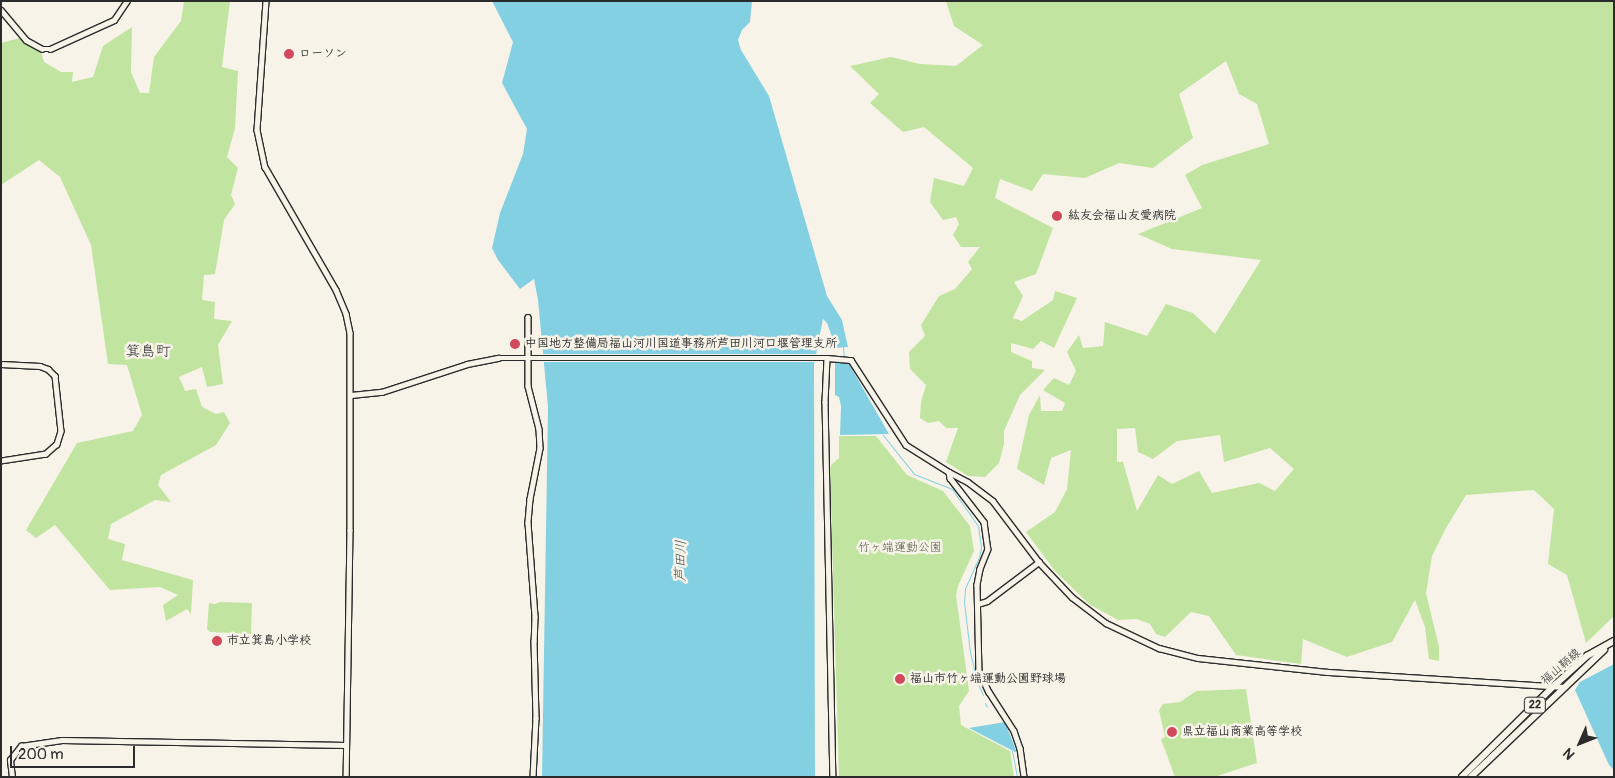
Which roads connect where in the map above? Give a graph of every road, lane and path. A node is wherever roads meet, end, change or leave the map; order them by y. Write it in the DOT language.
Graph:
graph roads {
  1 [pos="127,1"];
  2 [pos="266,1"];
  3 [pos="1,10"];
  4 [pos="528,317"];
  5 [pos="528,358"];
  6 [pos="827,358"];
  7 [pos="1,364"];
  8 [pos="351,396"];
  9 [pos="1,461"];
  10 [pos="949,472"];
  11 [pos="1039,562"];
  12 [pos="978,604"];
  13 [pos="1614,641"];
  14 [pos="1555,685"];
  15 [pos="1563,687"];
  16 [pos="346,745"];
  17 [pos="12,777"];
  18 [pos="346,777"];
  19 [pos="533,777"];
  20 [pos="833,777"];
  21 [pos="1024,777"];
  22 [pos="1462,777"];
  23 [pos="1471,777"];
  1 -- 3 [label="street"];
  2 -- 8 [label="street"];
  4 -- 5 [label="street"];
  5 -- 6 [label="street"];
  5 -- 8 [label="street"];
  5 -- 19 [label="street"];
  6 -- 10 [label="street"];
  6 -- 20 [label="street"];
  7 -- 9 [label="street"];
  8 -- 16 [label="street"];
  10 -- 11 [label="street"];
  10 -- 12 [label="street"];
  11 -- 12 [label="street"];
  11 -- 14 [label="street"];
  12 -- 21 [label="street"];
  13 -- 14 [label="main road, 福山鞆線 / 22"];
  13 -- 15 [label="main road, 福山鞆線 / 22"];
  14 -- 15 [label="street"];
  14 -- 22 [label="main road, 福山鞆線 / 22"];
  15 -- 23 [label="main road, 福山鞆線 / 22"];
  16 -- 17 [label="street"];
  16 -- 18 [label="street"];
}
